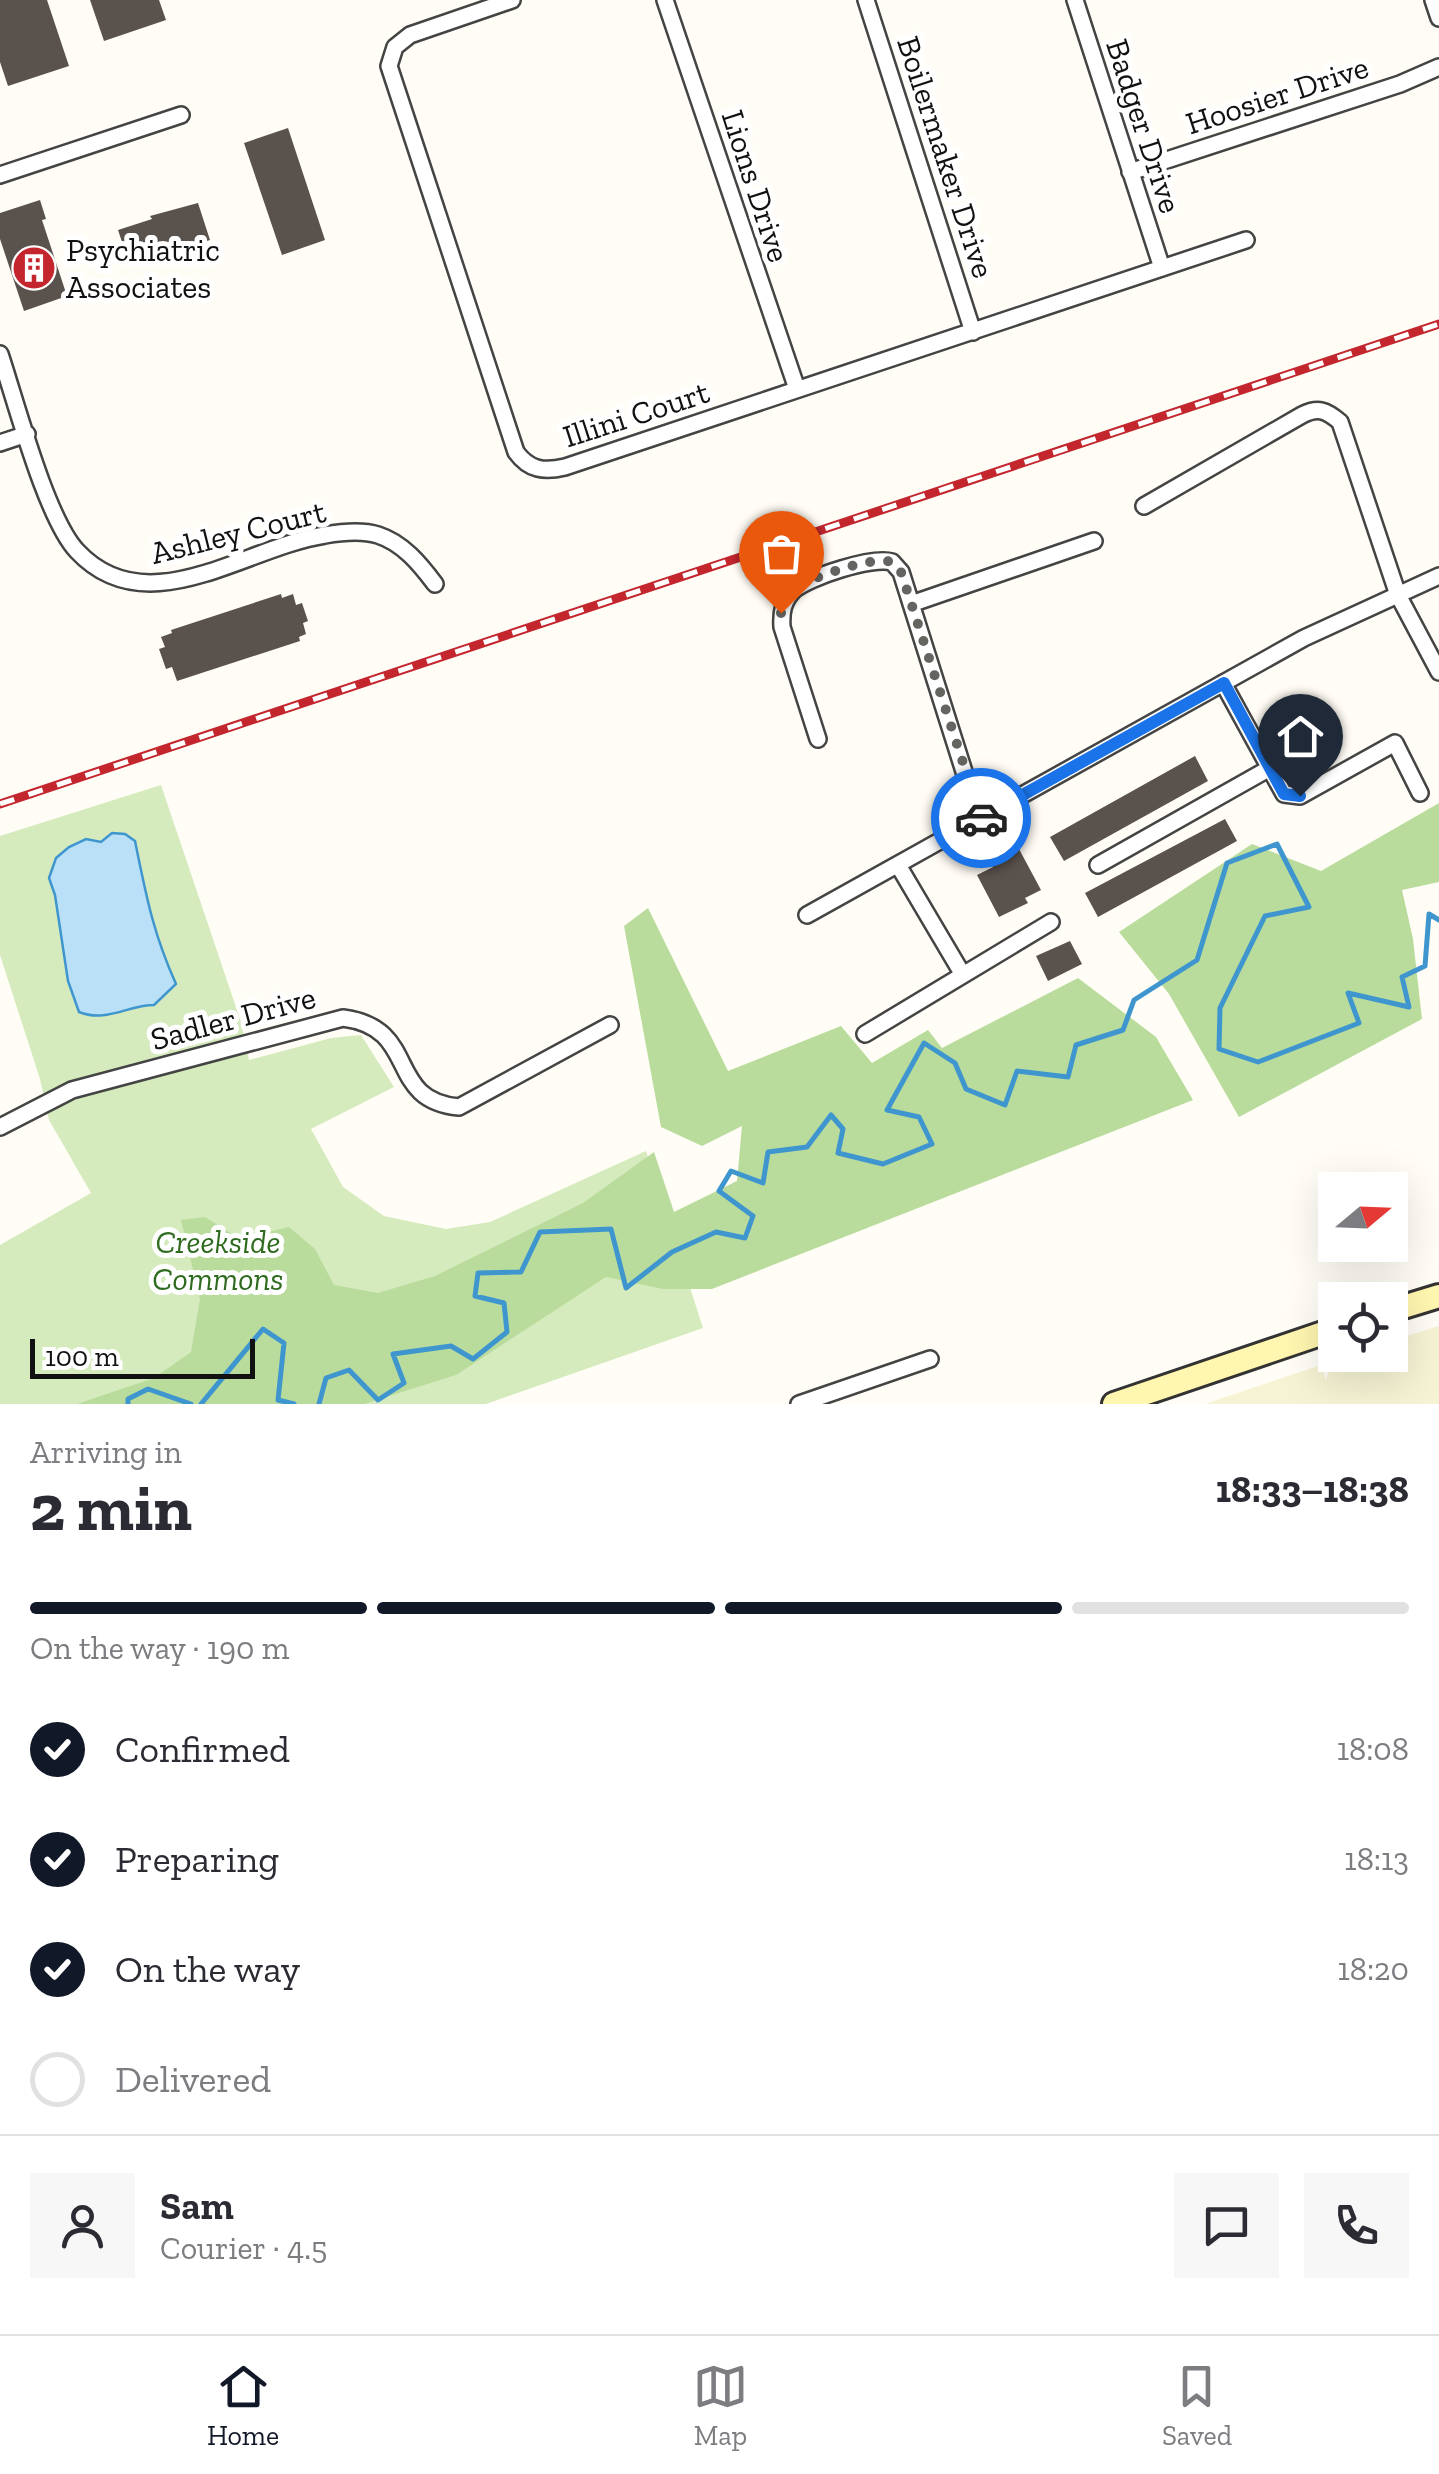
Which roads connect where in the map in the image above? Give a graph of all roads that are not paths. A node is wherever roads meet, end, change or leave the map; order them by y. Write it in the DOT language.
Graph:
graph roads {
  1 [pos="512,0"];
  2 [pos="665,0"];
  3 [pos="866,0"];
  4 [pos="1434,0"];
  5 [pos="1078,1"];
  6 [pos="1439,18"];
  7 [pos="1439,67"];
  8 [pos="181,115"];
  9 [pos="1130,172"];
  10 [pos="0,175"];
  11 [pos="1246,240"];
  12 [pos="1162,268"];
  13 [pos="973,332"];
  14 [pos="0,354"];
  15 [pos="796,389"];
  16 [pos="27,434"];
  17 [pos="0,443"];
  18 [pos="1144,506"];
  19 [pos="1094,541"];
  20 [pos="1439,576"];
  21 [pos="434,584"];
  22 [pos="1398,594"];
  23 [pos="911,604"];
  24 [pos="1439,672"];
  25 [pos="1224,683"];
  26 [pos="818,739"];
  27 [pos="1270,768"];
  28 [pos="1420,793"];
  29 [pos="979,820"];
  30 [pos="898,865"];
  31 [pos="1098,865"];
  32 [pos="807,915"];
  33 [pos="1051,922"];
  34 [pos="963,975"];
  35 [pos="610,1025"];
  36 [pos="865,1034"];
  37 [pos="0,1128"];
  38 [pos="1439,1296"];
  39 [pos="1408,1306"];
  40 [pos="1318,1336"];
  41 [pos="930,1360"];
  42 [pos="838,1398"];
  43 [pos="799,1404"];
  44 [pos="1114,1404"];
  1 -- 15 [label="street, Illini Court"];
  2 -- 15 [label="street, Lions Drive"];
  3 -- 13 [label="street, Boilermaker Drive"];
  4 -- 6 [label="street"];
  5 -- 9 [label="street, Badger Drive"];
  7 -- 9 [label="street, Hoosier Drive"];
  8 -- 10 [label="street"];
  9 -- 12 [label="street, Badger Drive"];
  11 -- 12 [label="street, Illini Court"];
  12 -- 13 [label="street, Illini Court"];
  13 -- 15 [label="street, Illini Court"];
  14 -- 16 [label="street, Ashley Court"];
  16 -- 17 [label="street"];
  16 -- 21 [label="street, Ashley Court"];
  18 -- 22 [label="street"];
  19 -- 23 [label="street"];
  20 -- 22 [label="street"];
  22 -- 24 [label="street"];
  22 -- 25 [label="street"];
  23 -- 26 [label="street"];
  23 -- 29 [label="street"];
  25 -- 27 [label="street"];
  25 -- 29 [label="street"];
  27 -- 28 [label="street"];
  27 -- 31 [label="street"];
  29 -- 30 [label="street"];
  30 -- 32 [label="street"];
  30 -- 34 [label="street"];
  33 -- 34 [label="street"];
  34 -- 36 [label="street"];
  35 -- 37 [label="street, Sadler Drive"];
  38 -- 39 [label="street"];
  40 -- 44 [label="street"];
  41 -- 42 [label="street"];
  42 -- 43 [label="street"];
}
